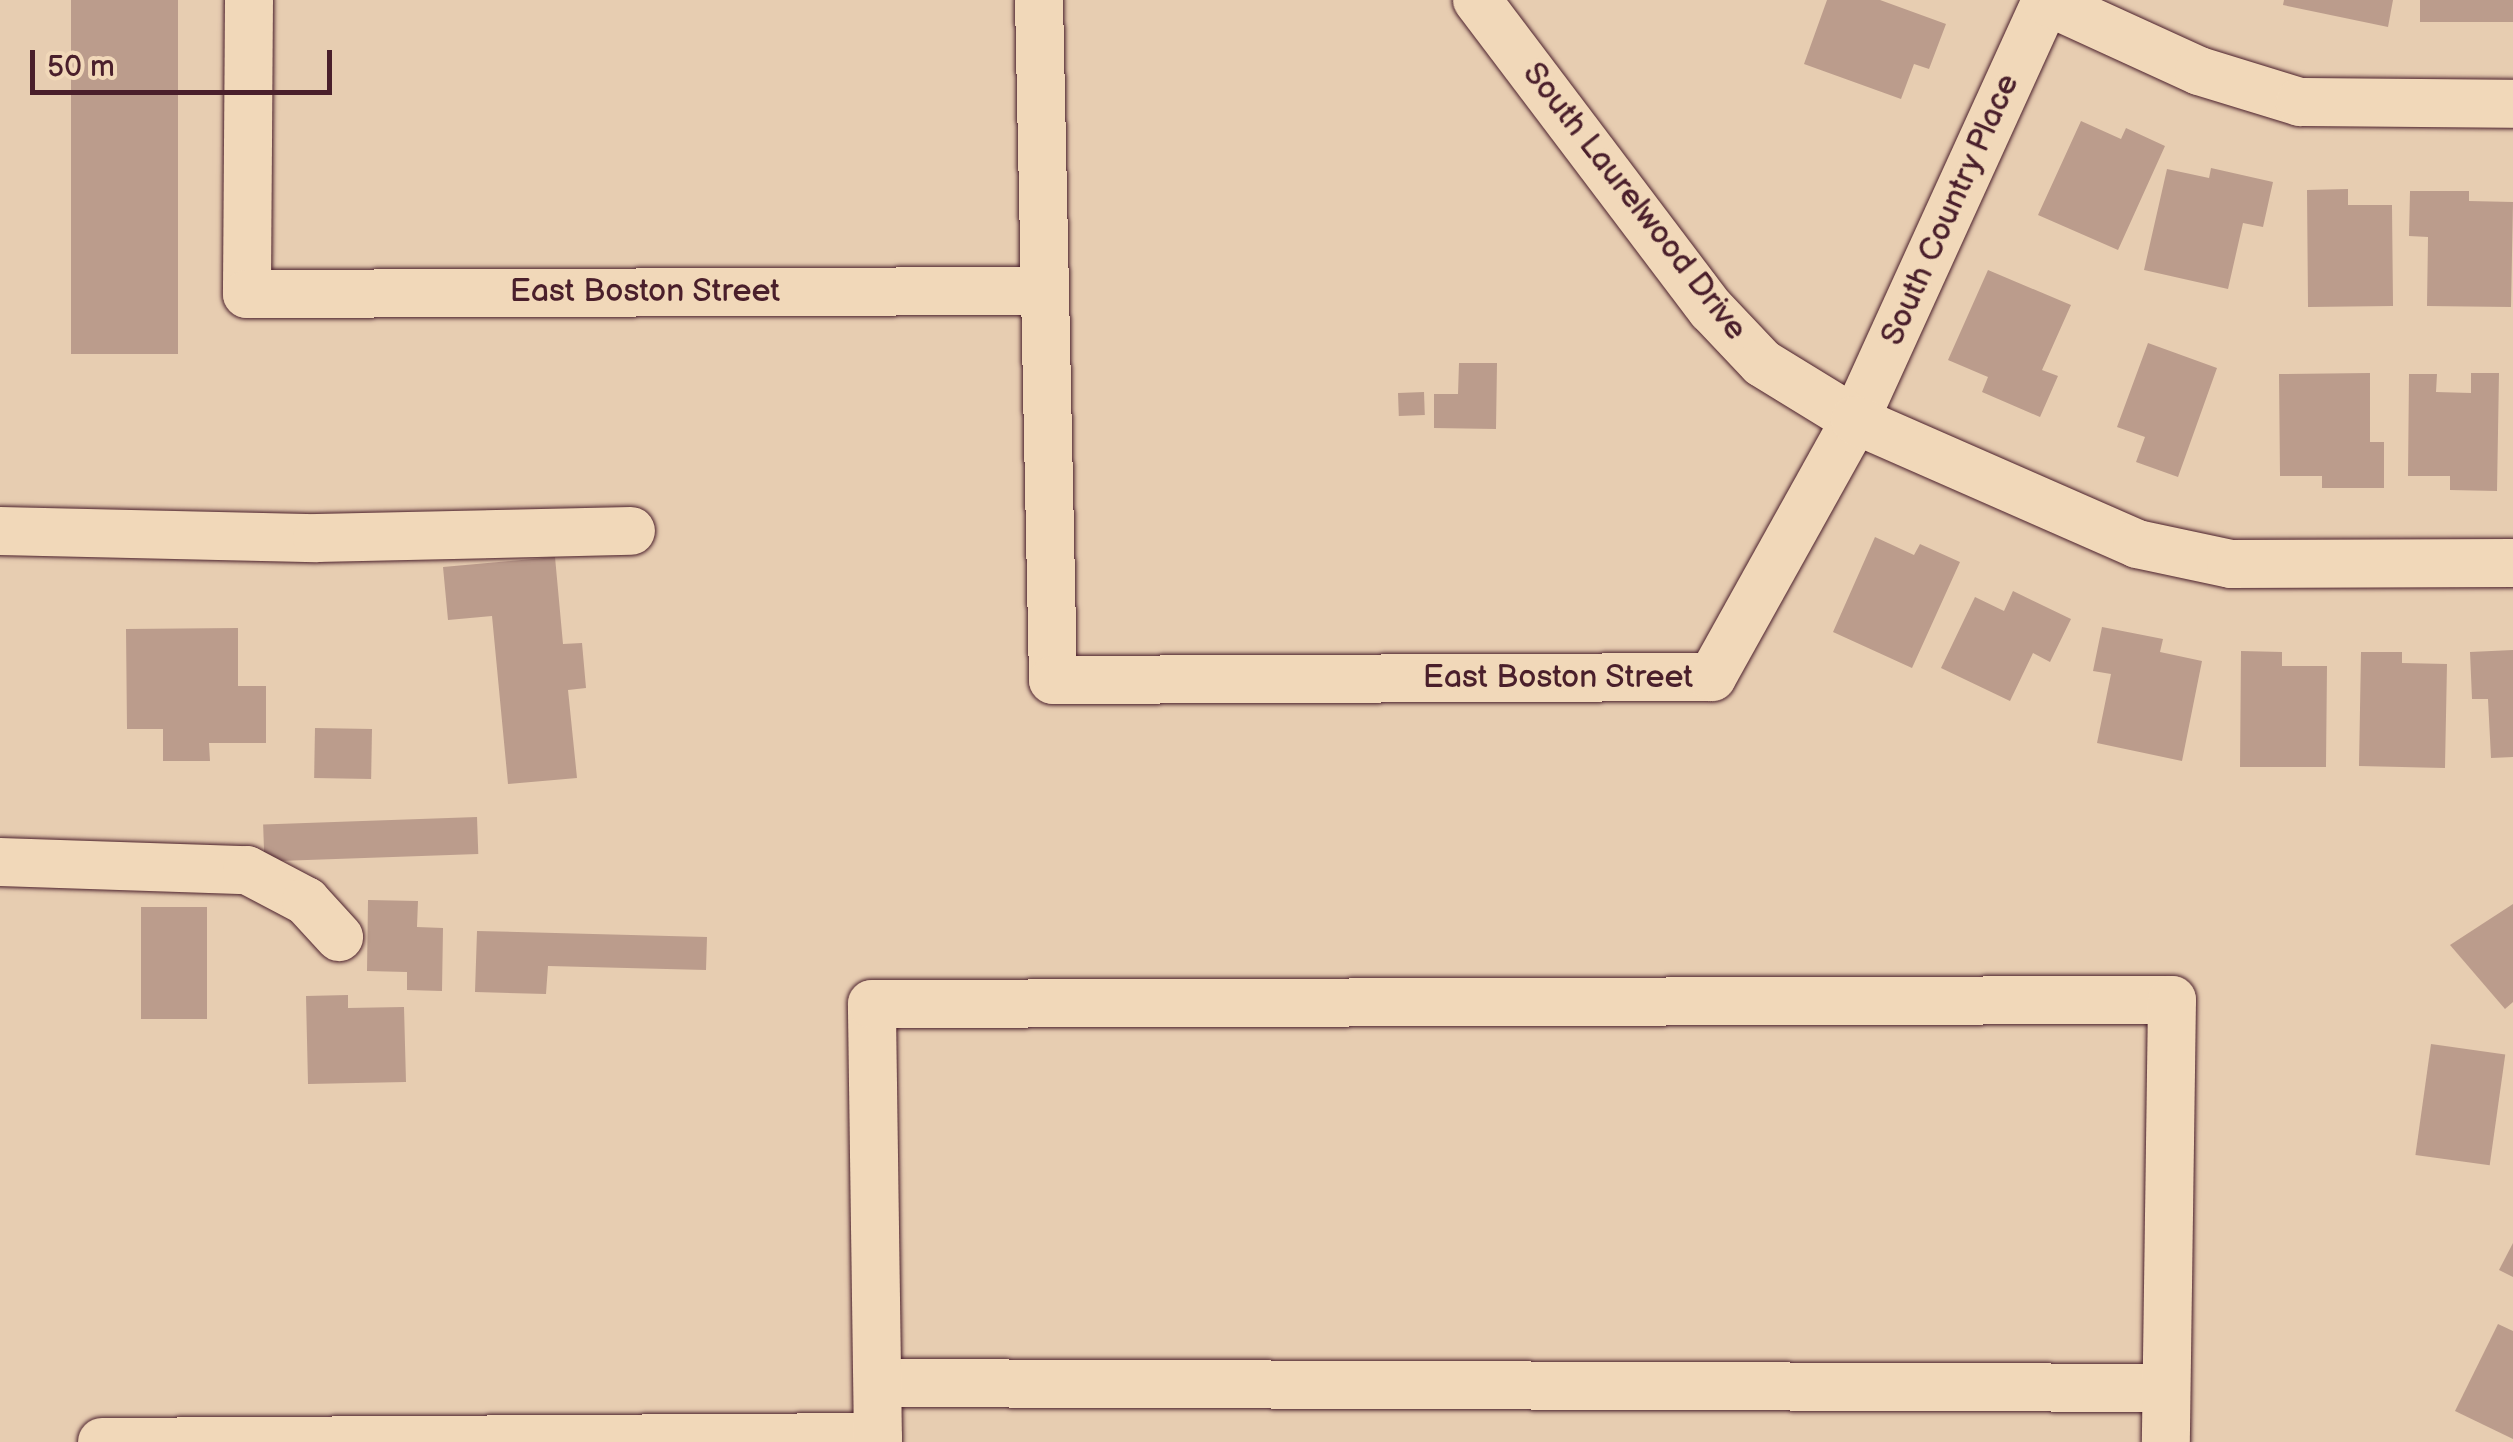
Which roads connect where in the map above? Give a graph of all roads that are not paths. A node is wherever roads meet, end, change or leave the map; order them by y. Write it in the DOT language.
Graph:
graph roads {
  1 [pos="249,0"];
  2 [pos="1038,0"];
  3 [pos="1478,0"];
  4 [pos="2046,0"];
  5 [pos="2513,104"];
  6 [pos="1042,290"];
  7 [pos="1855,420"];
  8 [pos="0,530"];
  9 [pos="631,531"];
  10 [pos="2513,563"];
  11 [pos="0,862"];
  12 [pos="339,938"];
  13 [pos="878,1383"];
  14 [pos="2166,1388"];
  15 [pos="878,1439"];
  16 [pos="102,1442"];
  17 [pos="2166,1442"];
  1 -- 6 [label="street, East Boston Street"];
  2 -- 6 [label="street, East Boston Street"];
  3 -- 7 [label="street, South Laurelwood Drive"];
  4 -- 5 [label="street"];
  4 -- 7 [label="street, South Country Place"];
  6 -- 7 [label="street, East Boston Street"];
  7 -- 10 [label="street"];
  8 -- 9 [label="street"];
  11 -- 12 [label="street"];
  13 -- 14 [label="street"];
  13 -- 14 [label="street"];
  13 -- 15 [label="street"];
  14 -- 17 [label="street"];
  15 -- 16 [label="street"];
}
